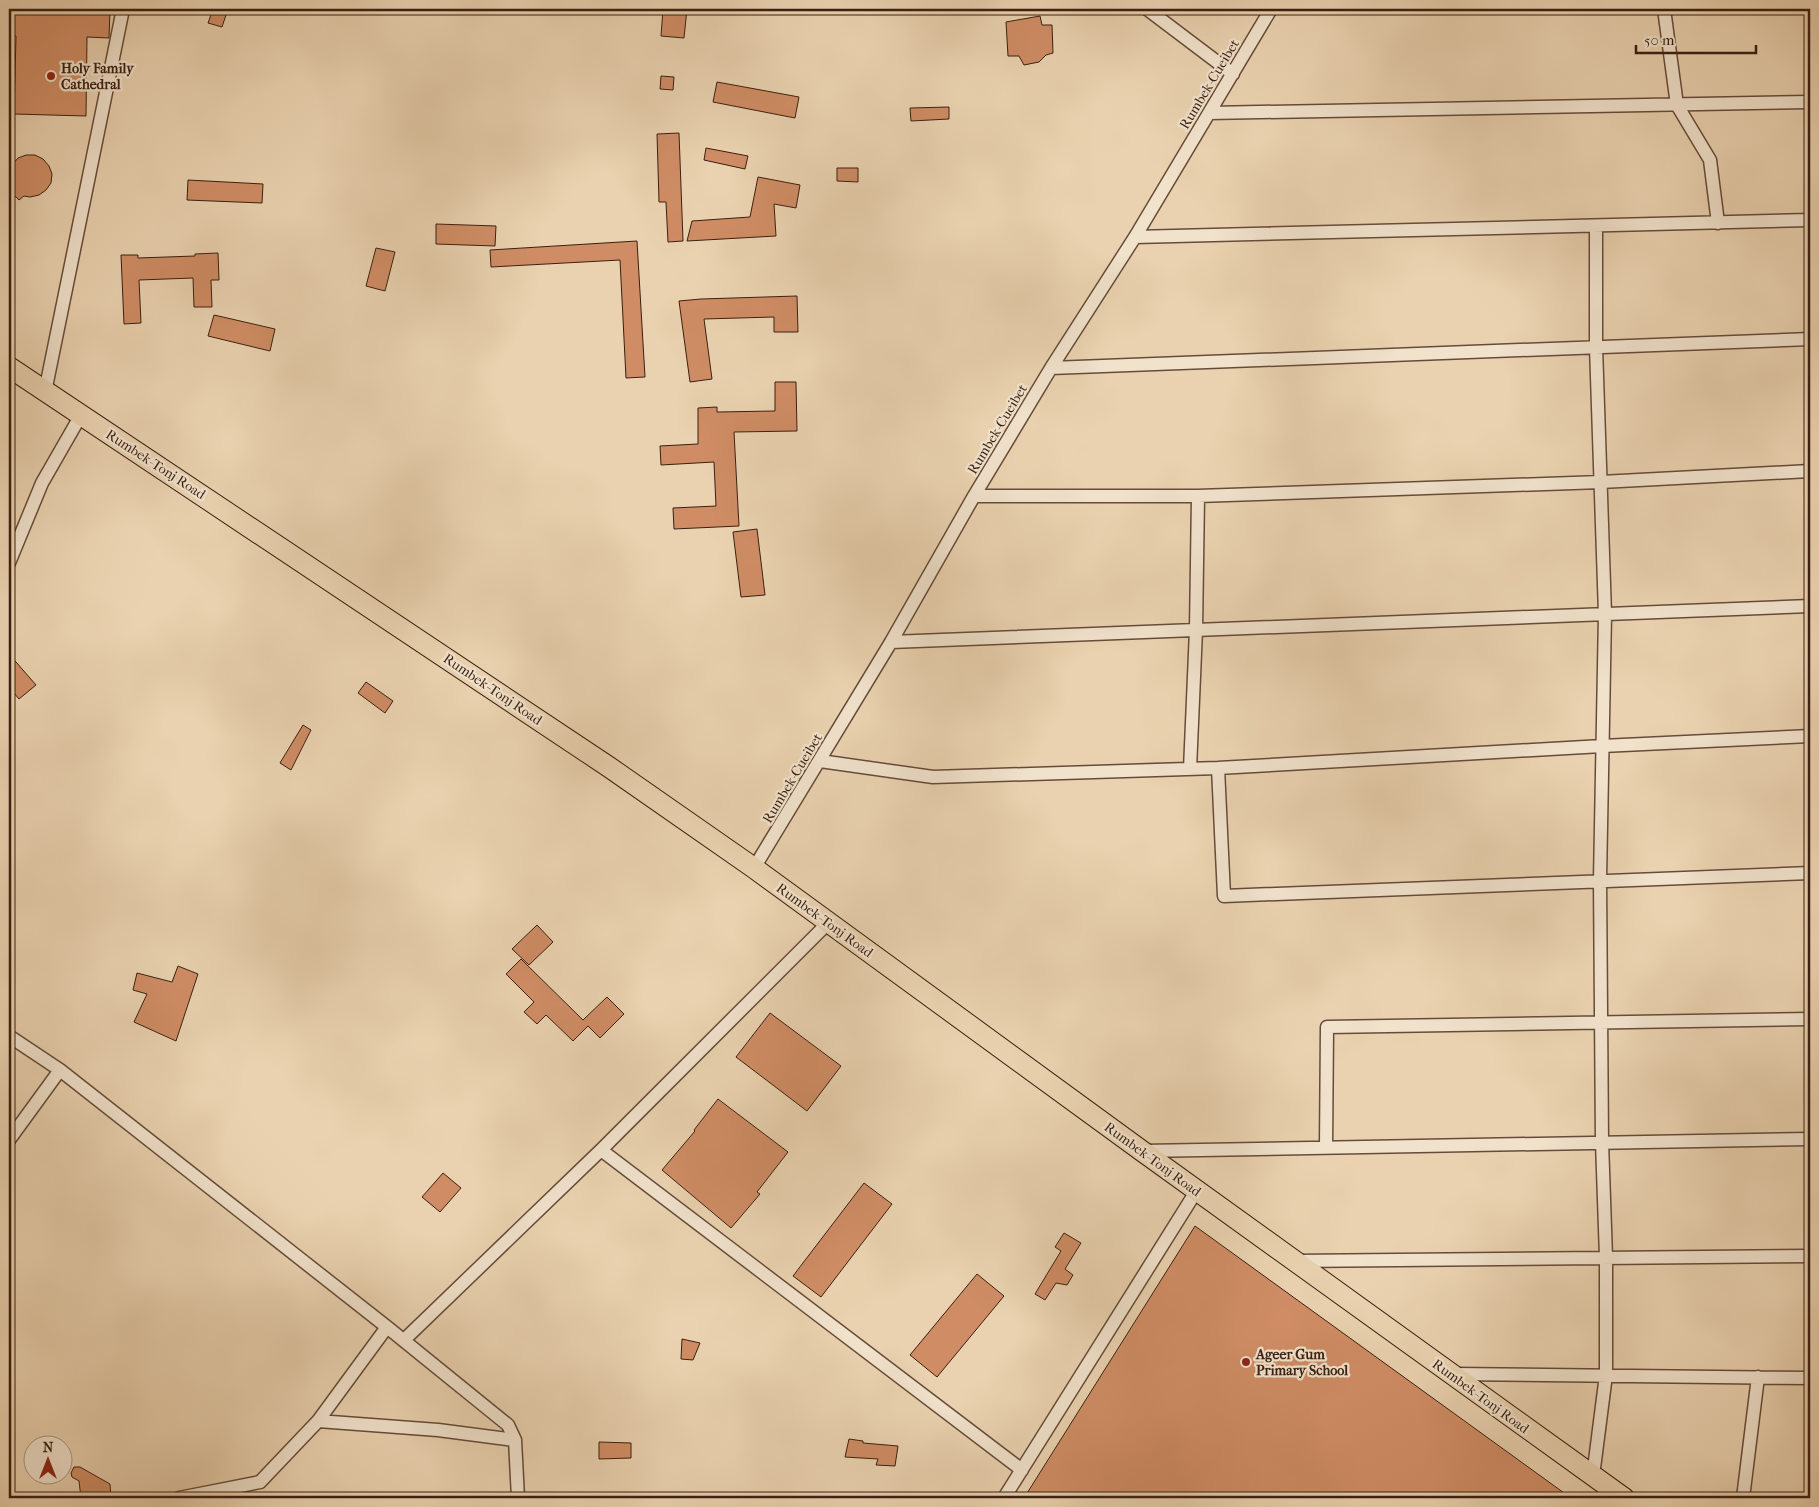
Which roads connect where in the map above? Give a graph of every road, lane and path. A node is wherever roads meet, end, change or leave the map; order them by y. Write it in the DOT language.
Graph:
graph roads {
  1 [pos="123,9"];
  2 [pos="1147,9"];
  3 [pos="1271,9"];
  4 [pos="1664,9"];
  5 [pos="1233,74"];
  6 [pos="1810,102"];
  7 [pos="1677,105"];
  8 [pos="1209,113"];
  9 [pos="1810,220"];
  10 [pos="1718,223"];
  11 [pos="1596,226"];
  12 [pos="1135,237"];
  13 [pos="1810,339"];
  14 [pos="1596,347"];
  15 [pos="9,368"];
  16 [pos="1052,368"];
  17 [pos="45,392"];
  18 [pos="81,415"];
  19 [pos="1810,472"];
  20 [pos="1601,482"];
  21 [pos="974,496"];
  22 [pos="1198,496"];
  23 [pos="9,563"];
  24 [pos="1810,606"];
  25 [pos="1605,614"];
  26 [pos="1196,630"];
  27 [pos="891,642"];
  28 [pos="1810,736"];
  29 [pos="1602,746"];
  30 [pos="820,761"];
  31 [pos="1218,768"];
  32 [pos="1190,769"];
  33 [pos="754,868"];
  34 [pos="1810,873"];
  35 [pos="1600,880"];
  36 [pos="828,923"];
  37 [pos="1810,1019"];
  38 [pos="1601,1023"];
  39 [pos="9,1036"];
  40 [pos="60,1070"];
  41 [pos="1810,1139"];
  42 [pos="9,1140"];
  43 [pos="1602,1142"];
  44 [pos="1326,1147"];
  45 [pos="601,1150"];
  46 [pos="1142,1151"];
  47 [pos="1197,1190"];
  48 [pos="1810,1256"];
  49 [pos="1606,1257"];
  50 [pos="1294,1261"];
  51 [pos="387,1327"];
  52 [pos="404,1340"];
  53 [pos="1451,1374"];
  54 [pos="1606,1376"];
  55 [pos="1758,1377"];
  56 [pos="1810,1378"];
  57 [pos="318,1421"];
  58 [pos="515,1440"];
  59 [pos="1022,1470"];
  60 [pos="1593,1476"];
  61 [pos="179,1498"];
  62 [pos="518,1498"];
  63 [pos="1004,1498"];
  64 [pos="1624,1498"];
  65 [pos="1743,1498"];
  1 -- 17 [label="street"];
  2 -- 5 [label="street"];
  3 -- 5 [label="street, Rumbek-Cueibet"];
  4 -- 7 [label="street"];
  5 -- 8 [label="street, Rumbek-Cueibet"];
  6 -- 7 [label="street"];
  7 -- 8 [label="street"];
  7 -- 10 [label="street"];
  8 -- 12 [label="street, Rumbek-Cueibet"];
  9 -- 10 [label="street"];
  10 -- 11 [label="street"];
  11 -- 12 [label="street"];
  11 -- 14 [label="street"];
  12 -- 16 [label="street, Rumbek-Cueibet"];
  13 -- 14 [label="street"];
  14 -- 16 [label="street"];
  14 -- 20 [label="street"];
  15 -- 17 [label="main road, Rumbek-Tonj Road"];
  16 -- 21 [label="street, Rumbek-Cueibet"];
  17 -- 18 [label="main road, Rumbek-Tonj Road"];
  18 -- 23 [label="street"];
  18 -- 33 [label="main road, Rumbek-Tonj Road"];
  19 -- 20 [label="street"];
  20 -- 22 [label="street"];
  20 -- 25 [label="street"];
  21 -- 22 [label="street"];
  21 -- 27 [label="street, Rumbek-Cueibet"];
  22 -- 26 [label="street"];
  24 -- 25 [label="street"];
  25 -- 26 [label="street"];
  25 -- 29 [label="street"];
  26 -- 27 [label="street"];
  26 -- 32 [label="street"];
  27 -- 30 [label="street, Rumbek-Cueibet"];
  28 -- 29 [label="street"];
  29 -- 31 [label="street"];
  29 -- 35 [label="street"];
  30 -- 32 [label="street"];
  30 -- 33 [label="street, Rumbek-Cueibet"];
  31 -- 32 [label="street"];
  31 -- 35 [label="street"];
  33 -- 36 [label="main road, Rumbek-Tonj Road"];
  34 -- 35 [label="street"];
  35 -- 38 [label="street"];
  36 -- 45 [label="street"];
  36 -- 46 [label="main road, Rumbek-Tonj Road"];
  37 -- 38 [label="street"];
  38 -- 43 [label="street"];
  38 -- 44 [label="street"];
  39 -- 40 [label="street"];
  40 -- 42 [label="street"];
  40 -- 51 [label="street"];
  41 -- 43 [label="street"];
  43 -- 44 [label="street"];
  43 -- 49 [label="street"];
  44 -- 46 [label="street"];
  45 -- 52 [label="street"];
  45 -- 59 [label="street"];
  46 -- 47 [label="main road, Rumbek-Tonj Road"];
  47 -- 50 [label="main road, Rumbek-Tonj Road"];
  47 -- 59 [label="street"];
  48 -- 49 [label="street"];
  49 -- 50 [label="street"];
  49 -- 54 [label="street"];
  50 -- 53 [label="main road, Rumbek-Tonj Road"];
  51 -- 52 [label="street"];
  51 -- 57 [label="street"];
  52 -- 58 [label="street"];
  53 -- 54 [label="street"];
  53 -- 60 [label="main road, Rumbek-Tonj Road"];
  54 -- 55 [label="street"];
  54 -- 60 [label="street"];
  55 -- 56 [label="street"];
  55 -- 65 [label="street"];
  57 -- 58 [label="street"];
  57 -- 61 [label="street"];
  58 -- 62 [label="street"];
  59 -- 63 [label="street"];
  60 -- 64 [label="main road, Rumbek-Tonj Road"];
}
